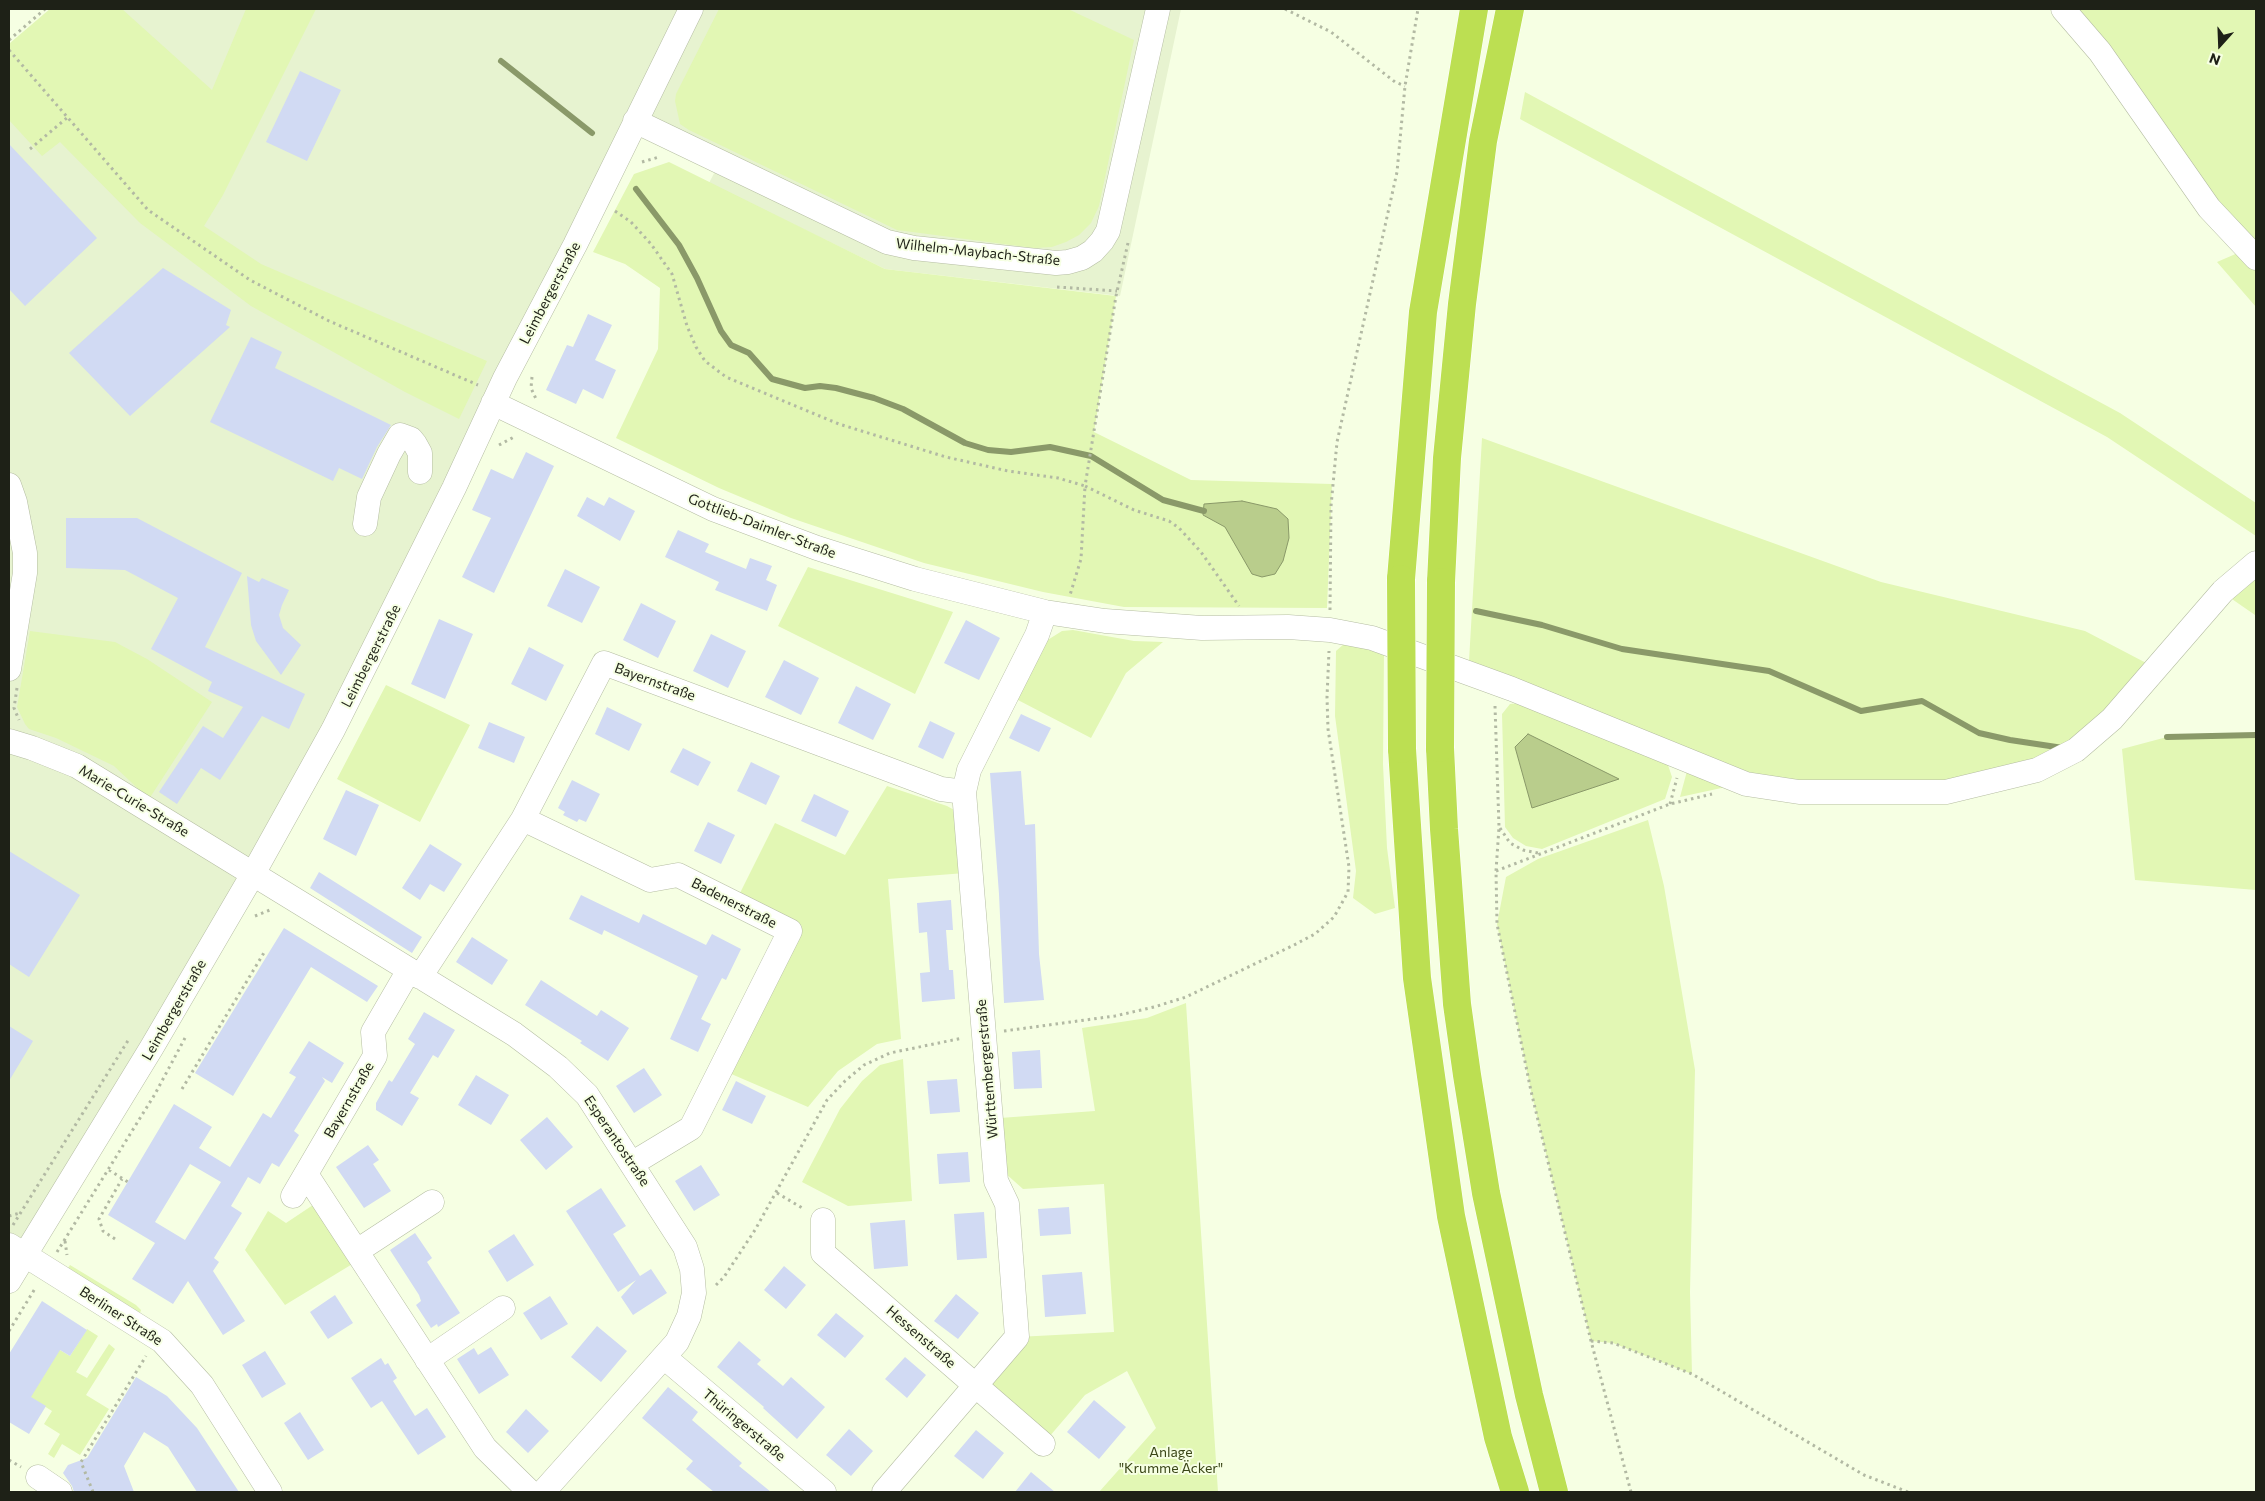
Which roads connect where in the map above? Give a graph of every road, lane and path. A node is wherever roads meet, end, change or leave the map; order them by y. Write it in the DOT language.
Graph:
graph roads {
  1 [pos="45,9"];
  2 [pos="691,9"];
  3 [pos="1158,9"];
  4 [pos="1285,9"];
  5 [pos="1418,9"];
  6 [pos="1474,9"];
  7 [pos="1510,9"];
  8 [pos="2063,9"];
  9 [pos="9,40"];
  10 [pos="9,50"];
  11 [pos="1405,86"];
  12 [pos="68,118"];
  13 [pos="635,121"];
  14 [pos="30,149"];
  15 [pos="665,158"];
  16 [pos="637,166"];
  17 [pos="618,203"];
  18 [pos="615,210"];
  19 [pos="610,219"];
  20 [pos="2256,258"];
  21 [pos="1052,286"];
  22 [pos="496,400"];
  23 [pos="539,405"];
  24 [pos="497,446"];
  25 [pos="420,472"];
  26 [pos="9,485"];
  27 [pos="1085,486"];
  28 [pos="365,524"];
  29 [pos="2256,564"];
  30 [pos="1068,599"];
  31 [pos="1233,611"];
  32 [pos="1045,612"];
  33 [pos="1325,621"];
  34 [pos="9,669"];
  35 [pos="1498,684"];
  36 [pos="9,741"];
  37 [pos="1746,784"];
  38 [pos="964,792"];
  39 [pos="523,819"];
  40 [pos="1499,827"];
  41 [pos="1539,854"];
  42 [pos="1496,871"];
  43 [pos="253,874"];
  44 [pos="264,951"];
  45 [pos="414,974"];
  46 [pos="984,1035"];
  47 [pos="174,1060"];
  48 [pos="182,1089"];
  49 [pos="633,1163"];
  50 [pos="109,1170"];
  51 [pos="306,1174"];
  52 [pos="122,1179"];
  53 [pos="128,1182"];
  54 [pos="777,1193"];
  55 [pos="293,1196"];
  56 [pos="432,1202"];
  57 [pos="9,1216"];
  58 [pos="824,1220"];
  59 [pos="9,1232"];
  60 [pos="66,1238"];
  61 [pos="115,1239"];
  62 [pos="17,1250"];
  63 [pos="357,1250"];
  64 [pos="9,1281"];
  65 [pos="32,1293"];
  66 [pos="694,1293"];
  67 [pos="503,1308"];
  68 [pos="9,1331"];
  69 [pos="1591,1341"];
  70 [pos="151,1349"];
  71 [pos="664,1357"];
  72 [pos="427,1360"];
  73 [pos="976,1385"];
  74 [pos="1043,1444"];
  75 [pos="38,1477"];
  76 [pos="60,1492"];
  77 [pos="93,1492"];
  78 [pos="270,1492"];
  79 [pos="530,1492"];
  80 [pos="542,1492"];
  81 [pos="824,1492"];
  82 [pos="884,1492"];
  83 [pos="1515,1492"];
  84 [pos="1554,1492"];
  85 [pos="1631,1492"];
  86 [pos="1908,1492"];
  1 -- 9 [label="path"];
  2 -- 13 [label="street, Leimbergerstraße"];
  3 -- 13 [label="street, Wilhelm-Maybach-Straße"];
  4 -- 11 [label="path"];
  5 -- 11 [label="path"];
  6 -- 83 [label="highway, bridge"];
  7 -- 84 [label="highway, bridge"];
  8 -- 20 [label="street"];
  10 -- 12 [label="path"];
  11 -- 33 [label="path"];
  12 -- 14 [label="path"];
  12 -- 22 [label="path"];
  13 -- 22 [label="street, Leimbergerstraße"];
  15 -- 16 [label="path"];
  17 -- 18 [label="path"];
  18 -- 19 [label="path"];
  18 -- 27 [label="path"];
  21 -- 27 [label="path"];
  22 -- 23 [label="path"];
  22 -- 24 [label="path"];
  22 -- 32 [label="street, Gottlieb-Daimler-Straße"];
  22 -- 43 [label="street, Leimbergerstraße"];
  25 -- 28 [label="street"];
  26 -- 34 [label="street"];
  27 -- 30 [label="path"];
  27 -- 31 [label="path"];
  29 -- 37 [label="street, Gottlieb-Daimler-Straße"];
  32 -- 33 [label="street, Gottlieb-Daimler-Straße"];
  32 -- 38 [label="street, Württembergerstraße"];
  33 -- 35 [label="street, Gottlieb-Daimler-Straße"];
  33 -- 46 [label="path"];
  35 -- 37 [label="street, Gottlieb-Daimler-Straße"];
  35 -- 40 [label="path"];
  36 -- 43 [label="street, Marie-Curie-Straße"];
  37 -- 41 [label="path"];
  38 -- 39 [label="street, Bayernstraße"];
  38 -- 46 [label="street, Württembergerstraße"];
  39 -- 45 [label="street, Bayernstraße"];
  39 -- 49 [label="street, Badenerstraße"];
  40 -- 41 [label="path"];
  40 -- 42 [label="path"];
  41 -- 42 [label="path"];
  42 -- 69 [label="path"];
  43 -- 45 [label="street, Esperantostraße"];
  43 -- 62 [label="street, Leimbergerstraße"];
  44 -- 48 [label="path"];
  45 -- 49 [label="street, Esperantostraße"];
  45 -- 51 [label="street, Bayernstraße"];
  46 -- 54 [label="path"];
  46 -- 73 [label="street, Württembergerstraße"];
  47 -- 50 [label="path"];
  49 -- 66 [label="street, Esperantostraße"];
  50 -- 52 [label="path"];
  50 -- 60 [label="path"];
  51 -- 55 [label="street, Bayernstraße"];
  51 -- 63 [label="street"];
  52 -- 53 [label="path"];
  52 -- 61 [label="path"];
  54 -- 58 [label="path"];
  54 -- 66 [label="path"];
  56 -- 63 [label="street"];
  57 -- 59 [label="path"];
  58 -- 73 [label="street, Hessenstraße"];
  62 -- 64 [label="street, Leimbergerstraße"];
  62 -- 78 [label="street, Berliner Straße"];
  63 -- 72 [label="street"];
  65 -- 68 [label="path"];
  66 -- 71 [label="street, Esperantostraße"];
  67 -- 72 [label="street"];
  69 -- 85 [label="path"];
  69 -- 86 [label="path"];
  70 -- 77 [label="path"];
  71 -- 80 [label="street, Esperantostraße"];
  71 -- 81 [label="street, Thüringerstraße"];
  72 -- 79 [label="street"];
  73 -- 74 [label="street, Hessenstraße"];
  73 -- 82 [label="street, Württembergerstraße"];
  75 -- 76 [label="street"];
}
